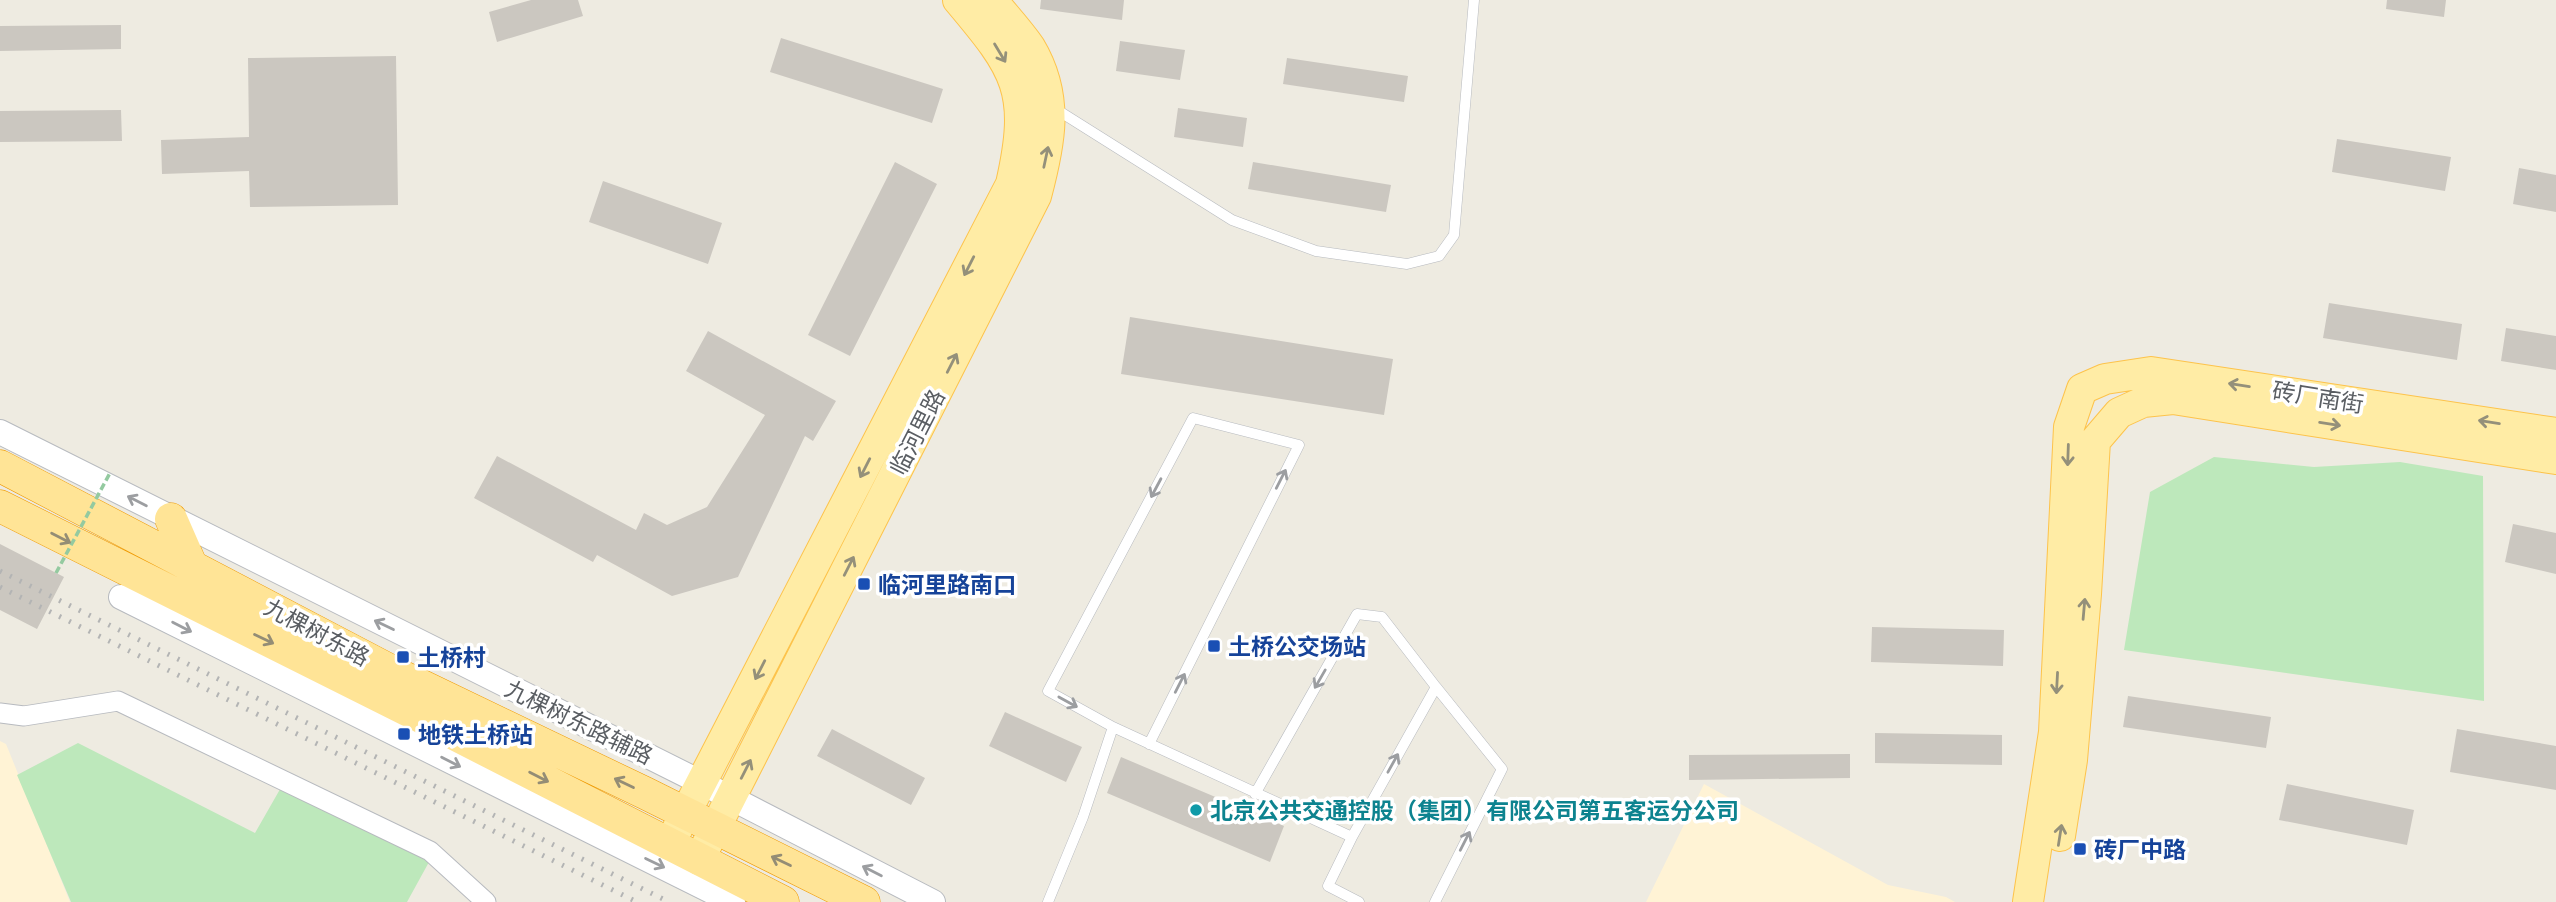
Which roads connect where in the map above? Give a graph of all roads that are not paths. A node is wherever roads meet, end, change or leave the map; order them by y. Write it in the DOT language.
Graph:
graph roads {
  1 [pos="958,0"];
  2 [pos="992,0"];
  3 [pos="1474,0"];
  4 [pos="1051,106"];
  5 [pos="0,432"];
  6 [pos="2556,433"];
  7 [pos="2556,459"];
  8 [pos="0,466"];
  9 [pos="0,506"];
  10 [pos="172,519"];
  11 [pos="192,567"];
  12 [pos="121,597"];
  13 [pos="1436,687"];
  14 [pos="0,713"];
  15 [pos="1113,727"];
  16 [pos="1149,744"];
  17 [pos="702,783"];
  18 [pos="1255,794"];
  19 [pos="731,799"];
  20 [pos="685,814"];
  21 [pos="715,830"];
  22 [pos="1352,837"];
  23 [pos="669,845"];
  24 [pos="699,860"];
  25 [pos="486,902"];
  26 [pos="733,902"];
  27 [pos="783,902"];
  28 [pos="864,902"];
  29 [pos="933,902"];
  30 [pos="1048,902"];
  31 [pos="1359,902"];
  32 [pos="1434,902"];
  33 [pos="2028,902"];
  34 [pos="2049,902"];
  1 -- 17 [label="main road, 临河里路, one-way"];
  2 -- 4 [label="main road, 临河里路"];
  3 -- 4 [label="lane"];
  19 -- 4 [label="main road, 临河里路, one-way"];
  10 -- 5 [label="street, 九棵树东路辅路, one-way"];
  6 -- 33 [label="main road, 砖厂南街, one-way"];
  34 -- 7 [label="main road, 砖厂南街, one-way"];
  8 -- 11 [label="highway, 九棵树东路"];
  9 -- 23 [label="highway, 九棵树东路, one-way"];
  10 -- 11 [label="highway"];
  17 -- 10 [label="street, 九棵树东路辅路, one-way"];
  20 -- 11 [label="highway, 九棵树东路, one-way"];
  12 -- 26 [label="street, one-way"];
  13 -- 18 [label="lane, one-way"];
  22 -- 13 [label="lane, one-way"];
  32 -- 13 [label="lane, one-way"];
  14 -- 25 [label="street"];
  15 -- 16 [label="lane"];
  16 -- 15 [label="lane, one-way"];
  15 -- 30 [label="lane"];
  16 -- 18 [label="lane"];
  17 -- 19 [label="street, 九棵树东路辅路"];
  17 -- 20 [label="main road, 临河里路"];
  18 -- 22 [label="lane"];
  19 -- 21 [label="main road, 临河里路"];
  29 -- 19 [label="street, 九棵树东路辅路, one-way"];
  20 -- 21 [label="highway, 九棵树东路"];
  20 -- 23 [label="main road, 临河里路"];
  21 -- 24 [label="main road, 临河里路"];
  28 -- 21 [label="highway, 九棵树东路, one-way"];
  22 -- 31 [label="lane"];
  23 -- 24 [label="highway, 九棵树东路"];
  24 -- 27 [label="highway, 九棵树东路"];
}
